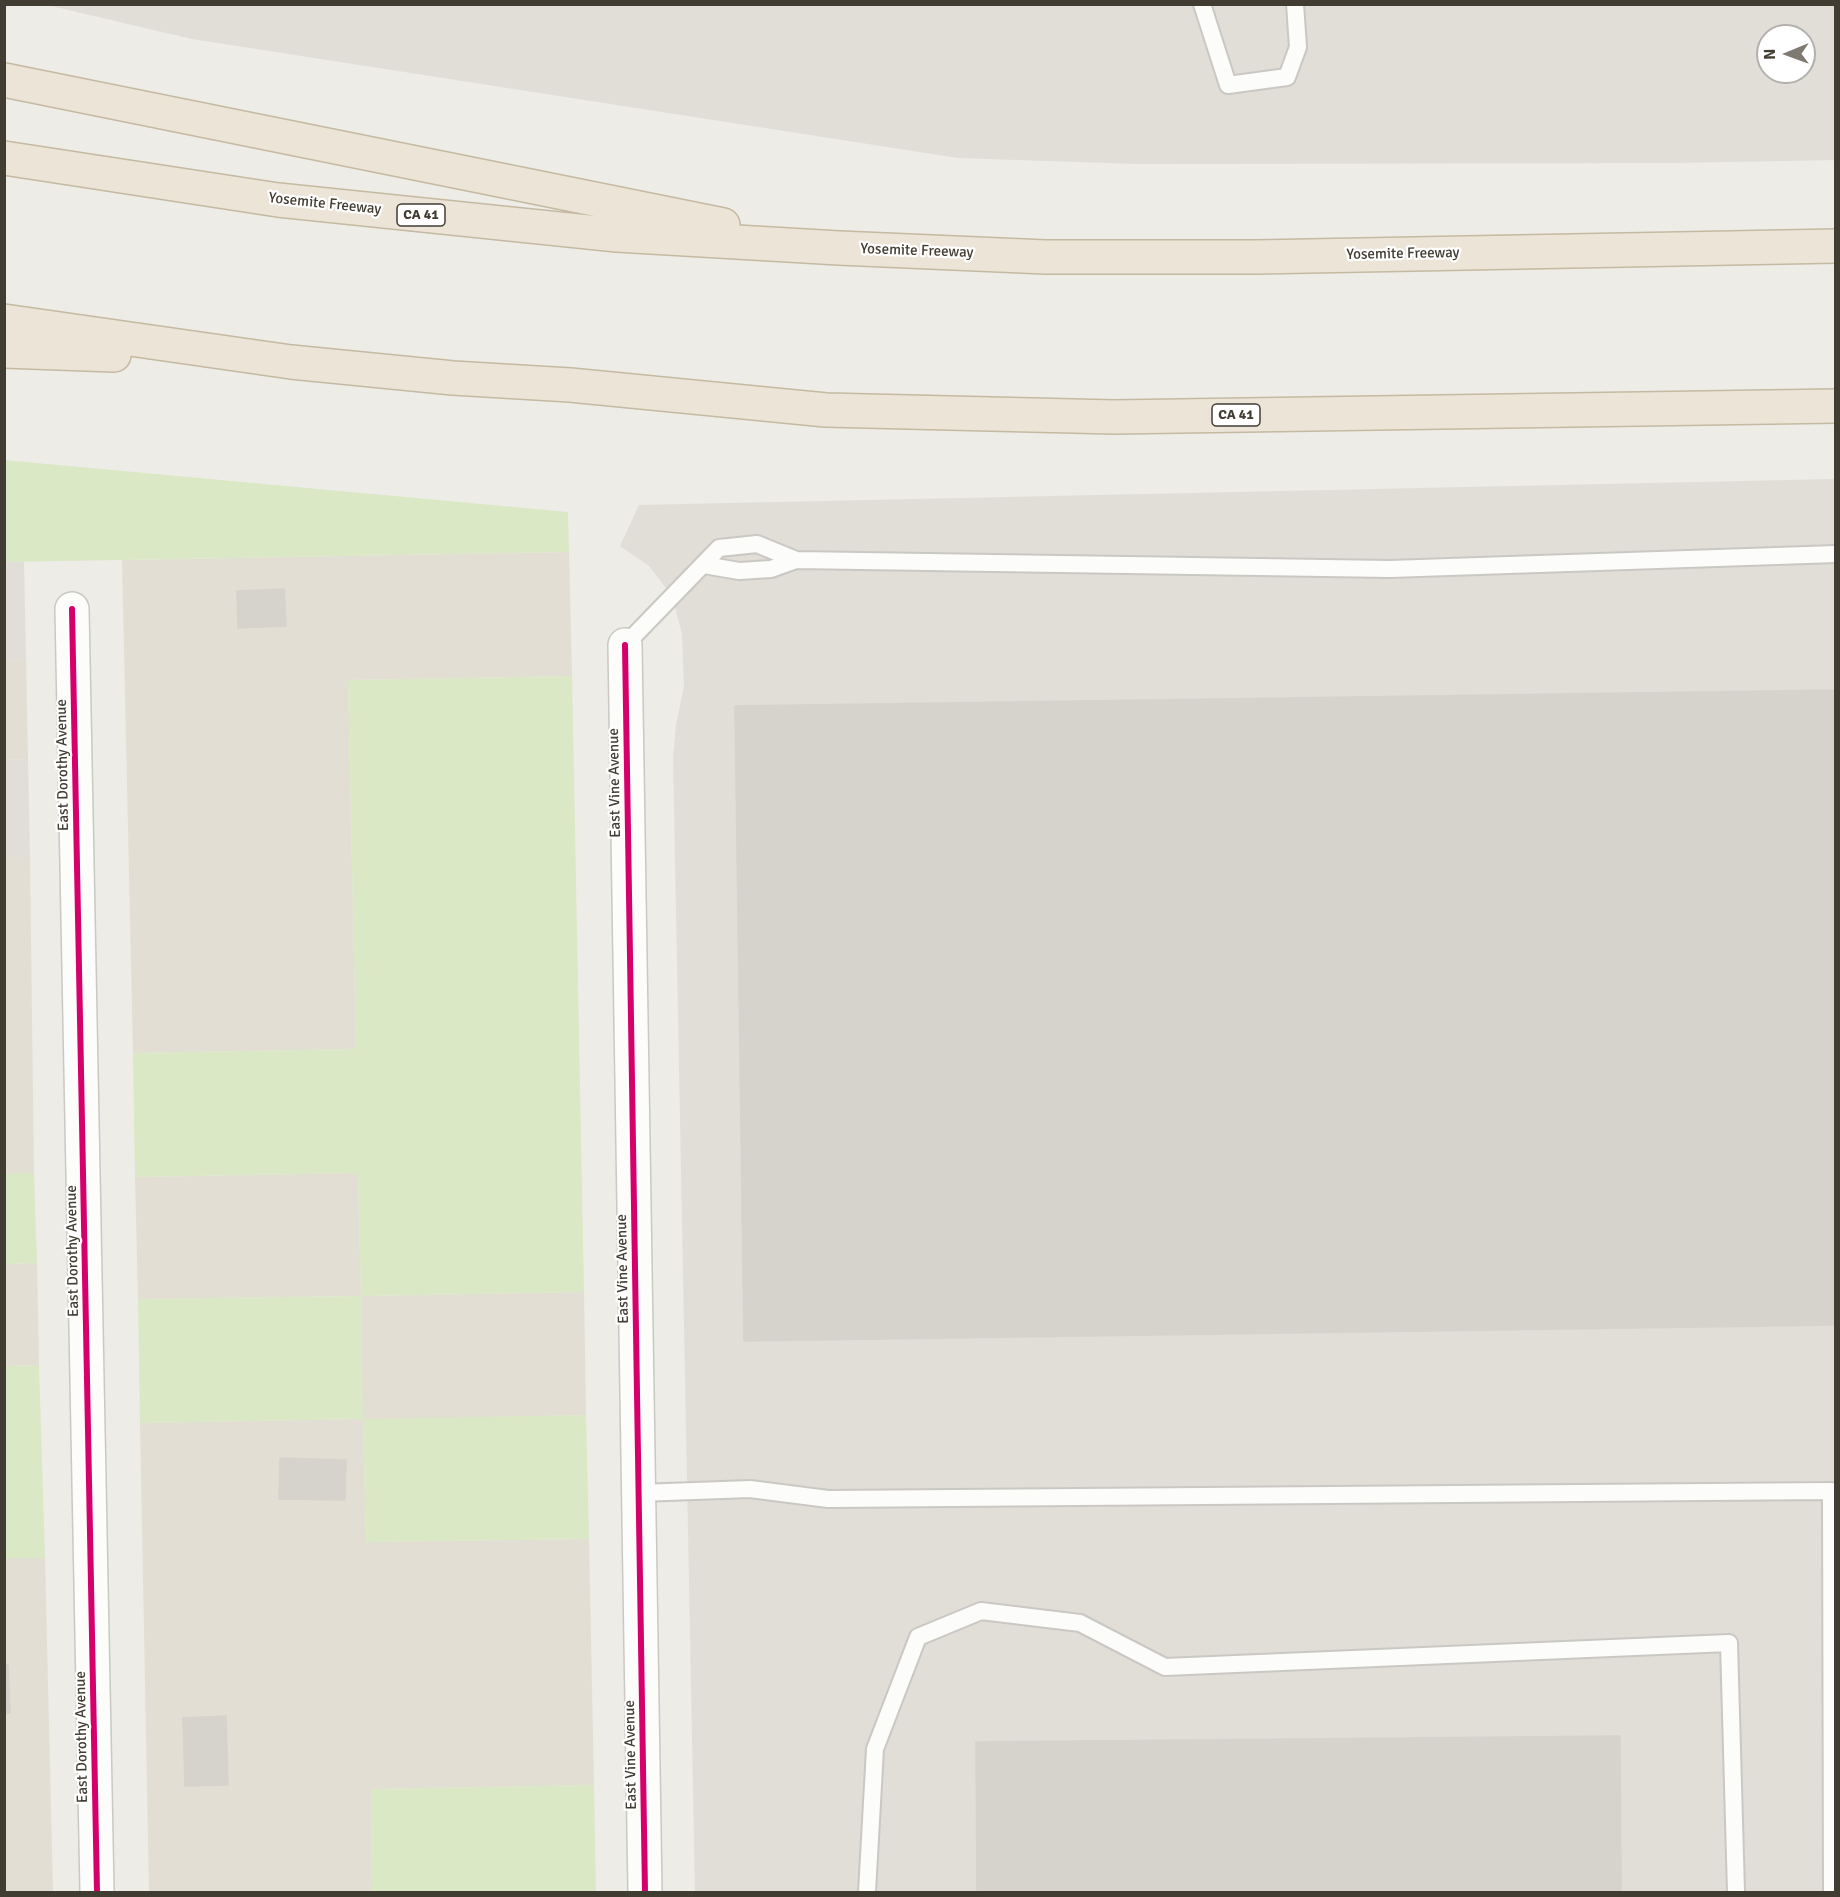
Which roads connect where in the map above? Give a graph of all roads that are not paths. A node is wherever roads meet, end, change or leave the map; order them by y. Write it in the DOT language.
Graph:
graph roads {
  1 [pos="1202,4"];
  2 [pos="1295,4"];
  3 [pos="4,80"];
  4 [pos="4,158"];
  5 [pos="1836,246"];
  6 [pos="839,248"];
  7 [pos="4,321"];
  8 [pos="4,351"];
  9 [pos="291,362"];
  10 [pos="1836,406"];
  11 [pos="1836,554"];
  12 [pos="796,560"];
  13 [pos="704,565"];
  14 [pos="72,609"];
  15 [pos="625,645"];
  16 [pos="639,1493"];
  17 [pos="97,1893"];
  18 [pos="645,1893"];
  19 [pos="867,1893"];
  20 [pos="1736,1893"];
  21 [pos="1832,1893"];
  1 -- 2 [label="lane"];
  3 -- 6 [label="highway"];
  4 -- 6 [label="highway, Yosemite Freeway / CA 41"];
  5 -- 6 [label="highway, Yosemite Freeway / CA 41"];
  7 -- 9 [label="highway, CA 41"];
  8 -- 9 [label="highway"];
  9 -- 10 [label="highway, CA 41"];
  11 -- 12 [label="lane"];
  12 -- 13 [label="lane"];
  12 -- 13 [label="lane"];
  13 -- 15 [label="lane"];
  14 -- 17 [label="street, East Dorothy Avenue"];
  15 -- 16 [label="street, East Vine Avenue"];
  16 -- 18 [label="street, East Vine Avenue"];
  16 -- 21 [label="lane"];
  19 -- 20 [label="lane"];
}
